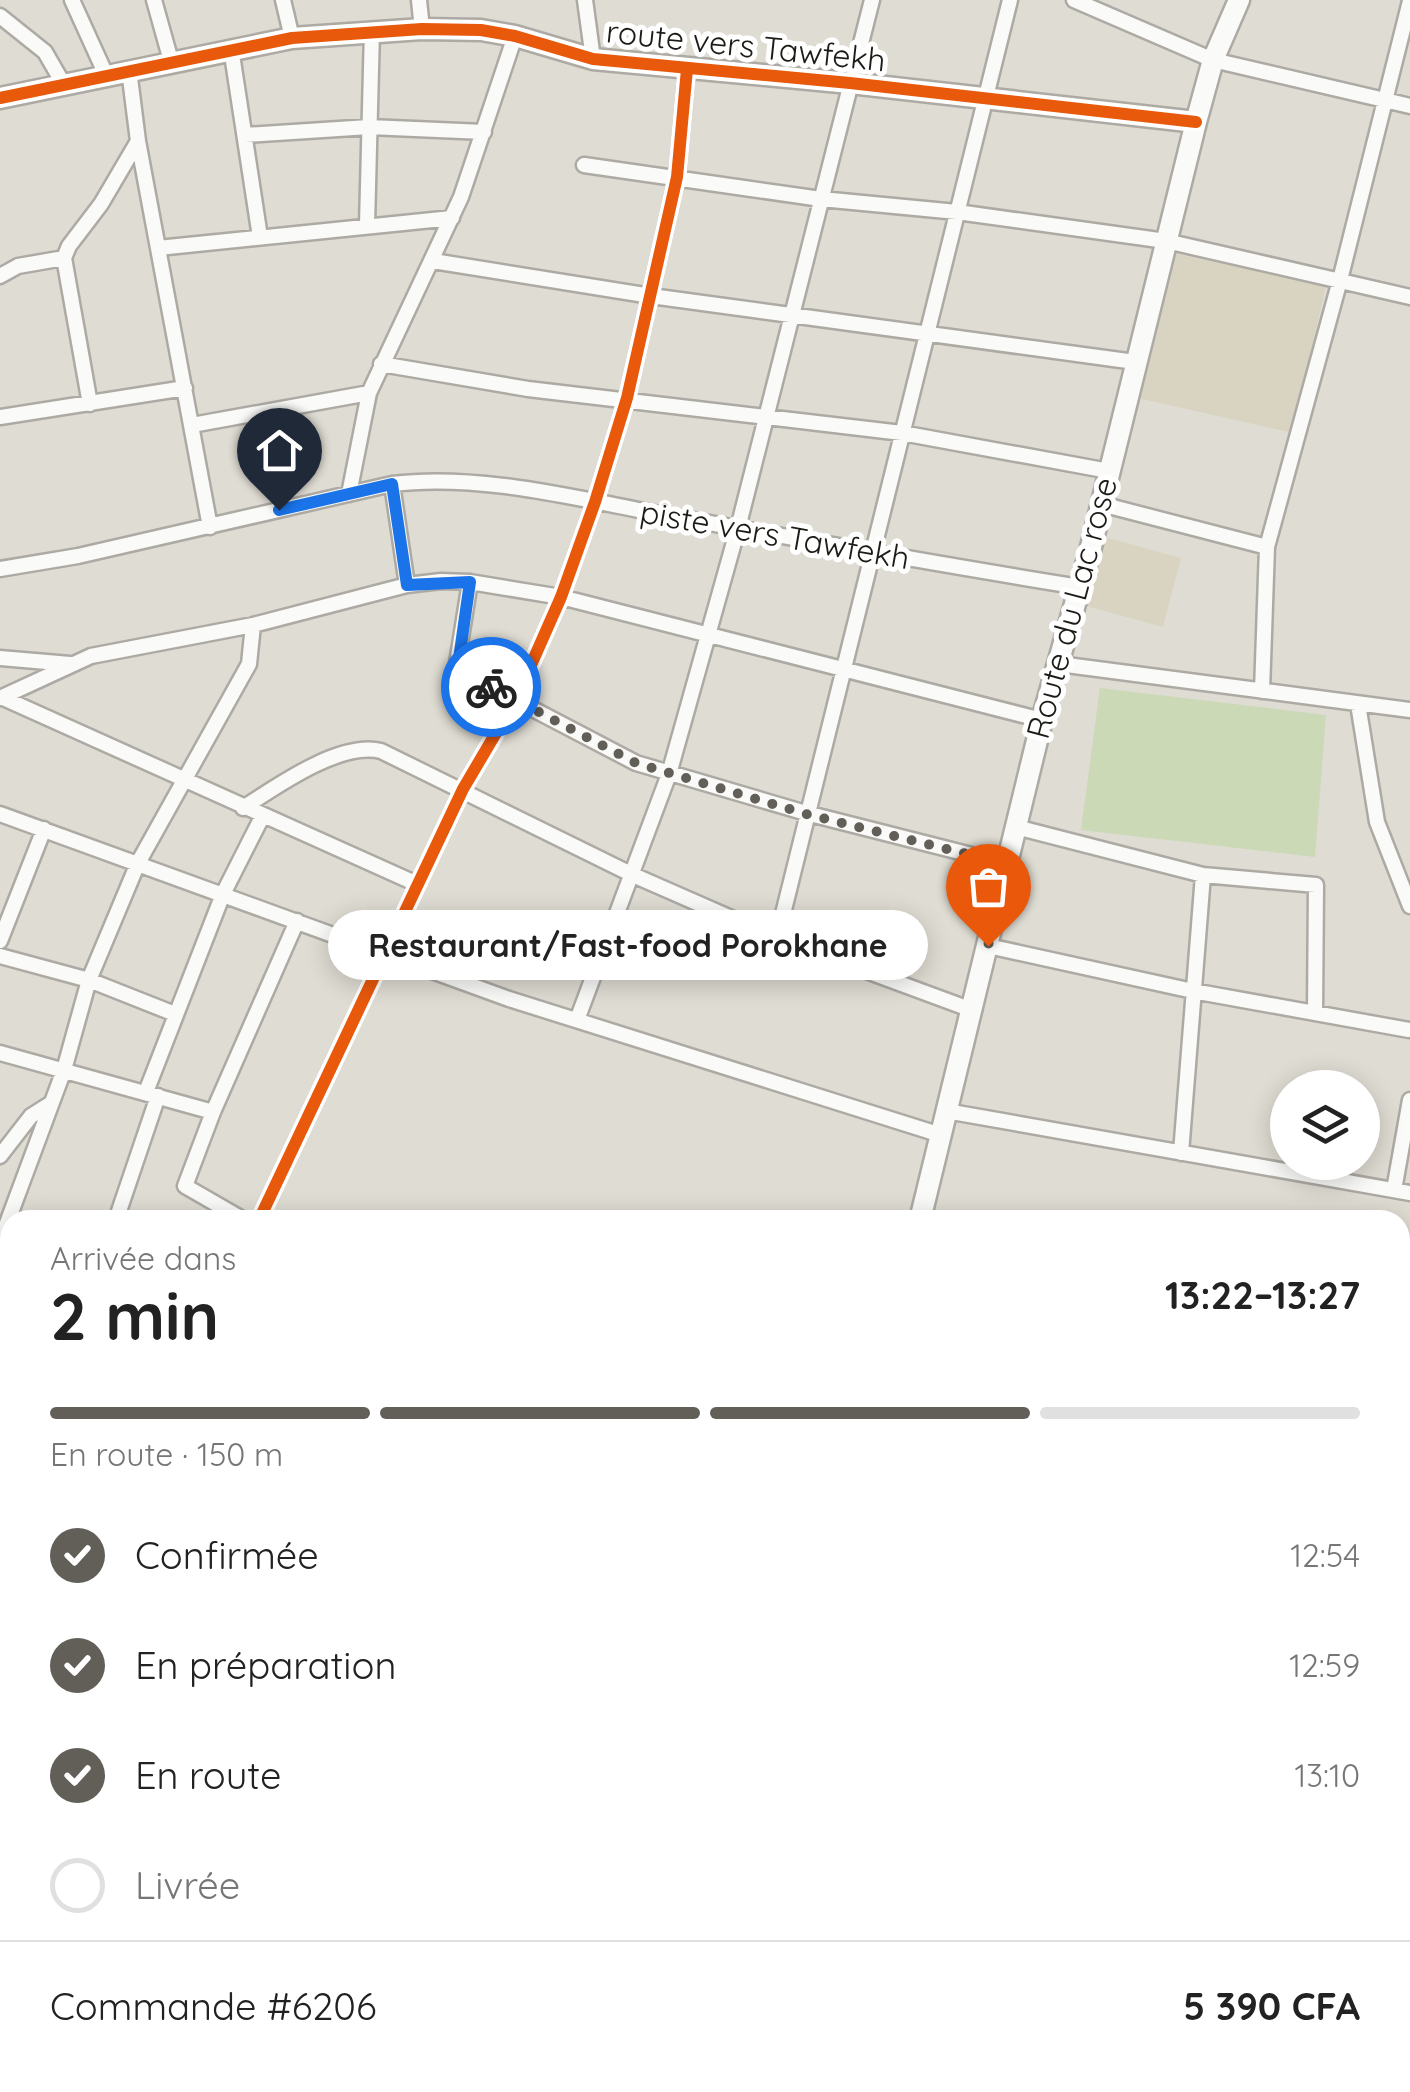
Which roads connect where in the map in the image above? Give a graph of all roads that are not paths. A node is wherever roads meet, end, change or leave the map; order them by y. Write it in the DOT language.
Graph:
graph roads {
  1 [pos="72,0"];
  2 [pos="154,0"];
  3 [pos="283,0"];
  4 [pos="420,0"];
  5 [pos="585,0"];
  6 [pos="872,0"];
  7 [pos="1010,0"];
  8 [pos="1074,0"];
  9 [pos="1239,0"];
  10 [pos="1410,1"];
  11 [pos="0,16"];
  12 [pos="422,28"];
  13 [pos="372,30"];
  14 [pos="514,36"];
  15 [pos="292,38"];
  16 [pos="231,48"];
  17 [pos="592,60"];
  18 [pos="1213,60"];
  19 [pos="171,61"];
  20 [pos="687,69"];
  21 [pos="129,70"];
  22 [pos="106,75"];
  23 [pos="850,84"];
  24 [pos="64,85"];
  25 [pos="0,98"];
  26 [pos="984,98"];
  27 [pos="1386,100"];
  28 [pos="1410,106"];
  29 [pos="1196,122"];
  30 [pos="368,127"];
  31 [pos="484,132"];
  32 [pos="244,135"];
  33 [pos="138,141"];
  34 [pos="584,165"];
  35 [pos="677,177"];
  36 [pos="821,198"];
  37 [pos="957,212"];
  38 [pos="452,218"];
  39 [pos="366,225"];
  40 [pos="260,237"];
  41 [pos="1166,241"];
  42 [pos="158,248"];
  43 [pos="64,258"];
  44 [pos="433,261"];
  45 [pos="0,276"];
  46 [pos="1340,280"];
  47 [pos="651,296"];
  48 [pos="1410,297"];
  49 [pos="793,316"];
  50 [pos="927,332"];
  51 [pos="1135,362"];
  52 [pos="381,364"];
  53 [pos="185,388"];
  54 [pos="369,393"];
  55 [pos="627,398"];
  56 [pos="90,404"];
  57 [pos="767,415"];
  58 [pos="0,418"];
  59 [pos="192,425"];
  60 [pos="902,433"];
  61 [pos="1109,470"];
  62 [pos="392,484"];
  63 [pos="349,494"];
  64 [pos="595,502"];
  65 [pos="1101,504"];
  66 [pos="210,527"];
  67 [pos="738,528"];
  68 [pos="1267,547"];
  69 [pos="870,553"];
  70 [pos="0,568"];
  71 [pos="470,582"];
  72 [pos="407,585"];
  73 [pos="1080,587"];
  74 [pos="560,597"];
  75 [pos="253,626"];
  76 [pos="710,634"];
  77 [pos="0,658"];
  78 [pos="71,664"];
  79 [pos="1059,664"];
  80 [pos="841,670"];
  81 [pos="1262,691"];
  82 [pos="0,698"];
  83 [pos="516,700"];
  84 [pos="1358,704"];
  85 [pos="1410,710"];
  86 [pos="1042,720"];
  87 [pos="670,774"];
  88 [pos="185,782"];
  89 [pos="463,789"];
  90 [pos="243,808"];
  91 [pos="0,814"];
  92 [pos="806,814"];
  93 [pos="262,817"];
  94 [pos="1016,827"];
  95 [pos="44,829"];
  96 [pos="138,863"];
  97 [pos="1007,864"];
  98 [pos="632,875"];
  99 [pos="1203,875"];
  100 [pos="417,884"];
  101 [pos="223,894"];
  102 [pos="1410,906"];
  103 [pos="297,921"];
  104 [pos="777,938"];
  105 [pos="0,941"];
  106 [pos="988,946"];
  107 [pos="387,953"];
  108 [pos="0,956"];
  109 [pos="90,980"];
  110 [pos="1192,991"];
  111 [pos="972,1010"];
  112 [pos="1315,1013"];
  113 [pos="175,1014"];
  114 [pos="577,1020"];
  115 [pos="1409,1030"];
  116 [pos="0,1053"];
  117 [pos="64,1070"];
  118 [pos="152,1094"];
  119 [pos="1410,1100"];
  120 [pos="51,1103"];
  121 [pos="946,1111"];
  122 [pos="213,1112"];
  123 [pos="941,1135"];
  124 [pos="1180,1153"];
  125 [pos="0,1156"];
  126 [pos="1394,1190"];
  127 [pos="1410,1193"];
  128 [pos="13,1210"];
  129 [pos="119,1210"];
  130 [pos="227,1210"];
  131 [pos="264,1210"];
  132 [pos="922,1210"];
  1 -- 22 [label="street"];
  2 -- 19 [label="street"];
  3 -- 15 [label="street"];
  4 -- 12 [label="street"];
  5 -- 17 [label="street"];
  6 -- 23 [label="street"];
  7 -- 26 [label="street"];
  8 -- 18 [label="street"];
  9 -- 18 [label="main road, Route du Lac rose"];
  10 -- 27 [label="street"];
  11 -- 24 [label="street"];
  12 -- 13 [label="main road, route vers Tawfekh"];
  12 -- 14 [label="main road, route vers Tawfekh"];
  13 -- 15 [label="main road, route vers Tawfekh"];
  13 -- 30 [label="street"];
  14 -- 17 [label="main road, route vers Tawfekh"];
  14 -- 31 [label="street"];
  15 -- 16 [label="main road, route vers Tawfekh"];
  16 -- 19 [label="main road, route vers Tawfekh"];
  16 -- 32 [label="street"];
  17 -- 20 [label="main road, route vers Tawfekh"];
  18 -- 27 [label="street"];
  18 -- 29 [label="main road, Route du Lac rose"];
  19 -- 21 [label="main road, route vers Tawfekh"];
  20 -- 23 [label="main road, route vers Tawfekh"];
  20 -- 35 [label="street"];
  21 -- 22 [label="main road, route vers Tawfekh"];
  21 -- 33 [label="street"];
  22 -- 24 [label="main road, route vers Tawfekh"];
  23 -- 26 [label="main road, route vers Tawfekh"];
  23 -- 36 [label="street"];
  24 -- 25 [label="main road, route vers Tawfekh"];
  26 -- 29 [label="main road, route vers Tawfekh"];
  26 -- 37 [label="street"];
  27 -- 28 [label="street"];
  27 -- 46 [label="street"];
  29 -- 41 [label="main road, Route du Lac rose"];
  30 -- 31 [label="street"];
  30 -- 32 [label="street"];
  30 -- 39 [label="street"];
  31 -- 38 [label="street"];
  32 -- 40 [label="street"];
  33 -- 42 [label="street"];
  33 -- 43 [label="street"];
  34 -- 35 [label="street"];
  35 -- 36 [label="street"];
  35 -- 47 [label="street"];
  36 -- 37 [label="street"];
  36 -- 49 [label="street"];
  37 -- 41 [label="street"];
  37 -- 50 [label="street"];
  38 -- 39 [label="street"];
  38 -- 44 [label="street"];
  39 -- 40 [label="street"];
  40 -- 42 [label="street"];
  41 -- 46 [label="street"];
  41 -- 51 [label="main road, Route du Lac rose"];
  42 -- 53 [label="street"];
  43 -- 45 [label="street"];
  43 -- 56 [label="street"];
  44 -- 47 [label="street"];
  44 -- 52 [label="street"];
  46 -- 48 [label="street"];
  46 -- 68 [label="street"];
  47 -- 49 [label="street"];
  47 -- 55 [label="street"];
  49 -- 50 [label="street"];
  49 -- 57 [label="street"];
  50 -- 51 [label="street"];
  50 -- 60 [label="street"];
  51 -- 61 [label="main road, Route du Lac rose"];
  52 -- 54 [label="street"];
  52 -- 55 [label="street"];
  53 -- 56 [label="street"];
  53 -- 59 [label="street"];
  54 -- 59 [label="street"];
  54 -- 63 [label="street"];
  55 -- 57 [label="street"];
  55 -- 64 [label="street"];
  56 -- 58 [label="street"];
  57 -- 60 [label="street"];
  57 -- 67 [label="street"];
  59 -- 66 [label="street"];
  60 -- 61 [label="street"];
  60 -- 69 [label="street"];
  61 -- 65 [label="main road, Route du Lac rose"];
  62 -- 63 [label="street, piste vers Tawfekh"];
  62 -- 64 [label="street, piste vers Tawfekh"];
  62 -- 72 [label="street"];
  63 -- 66 [label="street, piste vers Tawfekh"];
  64 -- 67 [label="street, piste vers Tawfekh"];
  64 -- 74 [label="street"];
  65 -- 68 [label="street"];
  65 -- 73 [label="main road, Route du Lac rose"];
  66 -- 70 [label="street, piste vers Tawfekh"];
  67 -- 69 [label="street, piste vers Tawfekh"];
  67 -- 76 [label="street"];
  68 -- 81 [label="street"];
  69 -- 73 [label="street, piste vers Tawfekh"];
  69 -- 80 [label="street"];
  71 -- 72 [label="street"];
  71 -- 74 [label="street"];
  71 -- 83 [label="street"];
  72 -- 75 [label="street"];
  73 -- 79 [label="main road, Route du Lac rose"];
  74 -- 76 [label="street"];
  74 -- 83 [label="street"];
  75 -- 78 [label="street"];
  75 -- 88 [label="street"];
  76 -- 80 [label="street"];
  76 -- 87 [label="street"];
  77 -- 78 [label="street"];
  78 -- 82 [label="street"];
  79 -- 81 [label="street"];
  79 -- 86 [label="main road, Route du Lac rose"];
  80 -- 86 [label="street"];
  80 -- 92 [label="street"];
  81 -- 84 [label="street"];
  82 -- 88 [label="street"];
  83 -- 87 [label="street"];
  83 -- 89 [label="street"];
  84 -- 85 [label="street"];
  84 -- 102 [label="street"];
  86 -- 94 [label="main road, Route du Lac rose"];
  87 -- 92 [label="street"];
  87 -- 98 [label="street"];
  88 -- 90 [label="street"];
  88 -- 96 [label="street"];
  89 -- 90 [label="street"];
  89 -- 98 [label="street"];
  89 -- 100 [label="street"];
  90 -- 93 [label="street"];
  91 -- 95 [label="street"];
  92 -- 97 [label="street"];
  92 -- 104 [label="street"];
  93 -- 100 [label="street"];
  93 -- 101 [label="street"];
  94 -- 97 [label="main road, Route du Lac rose"];
  94 -- 99 [label="street"];
  95 -- 96 [label="street"];
  95 -- 105 [label="street"];
  96 -- 101 [label="street"];
  96 -- 109 [label="street"];
  97 -- 106 [label="main road, Route du Lac rose"];
  98 -- 104 [label="street"];
  98 -- 114 [label="street"];
  99 -- 110 [label="street"];
  99 -- 112 [label="street"];
  100 -- 107 [label="street"];
  101 -- 103 [label="street"];
  101 -- 113 [label="street"];
  103 -- 107 [label="street"];
  103 -- 122 [label="street"];
  104 -- 111 [label="street"];
  106 -- 110 [label="street"];
  106 -- 111 [label="main road, Route du Lac rose"];
  107 -- 114 [label="street"];
  107 -- 131 [label="street"];
  108 -- 109 [label="street"];
  109 -- 113 [label="street"];
  109 -- 117 [label="street"];
  110 -- 112 [label="street"];
  110 -- 124 [label="street"];
  111 -- 121 [label="main road, Route du Lac rose"];
  112 -- 115 [label="street"];
  113 -- 118 [label="street"];
  114 -- 123 [label="street"];
  116 -- 117 [label="street"];
  117 -- 118 [label="street"];
  117 -- 120 [label="street"];
  118 -- 122 [label="street"];
  118 -- 129 [label="street"];
  119 -- 126 [label="street"];
  120 -- 125 [label="street"];
  120 -- 128 [label="street"];
  121 -- 123 [label="main road, Route du Lac rose"];
  121 -- 124 [label="street"];
  122 -- 130 [label="street"];
  123 -- 132 [label="main road, Route du Lac rose"];
  124 -- 126 [label="street"];
  126 -- 127 [label="street"];
}
